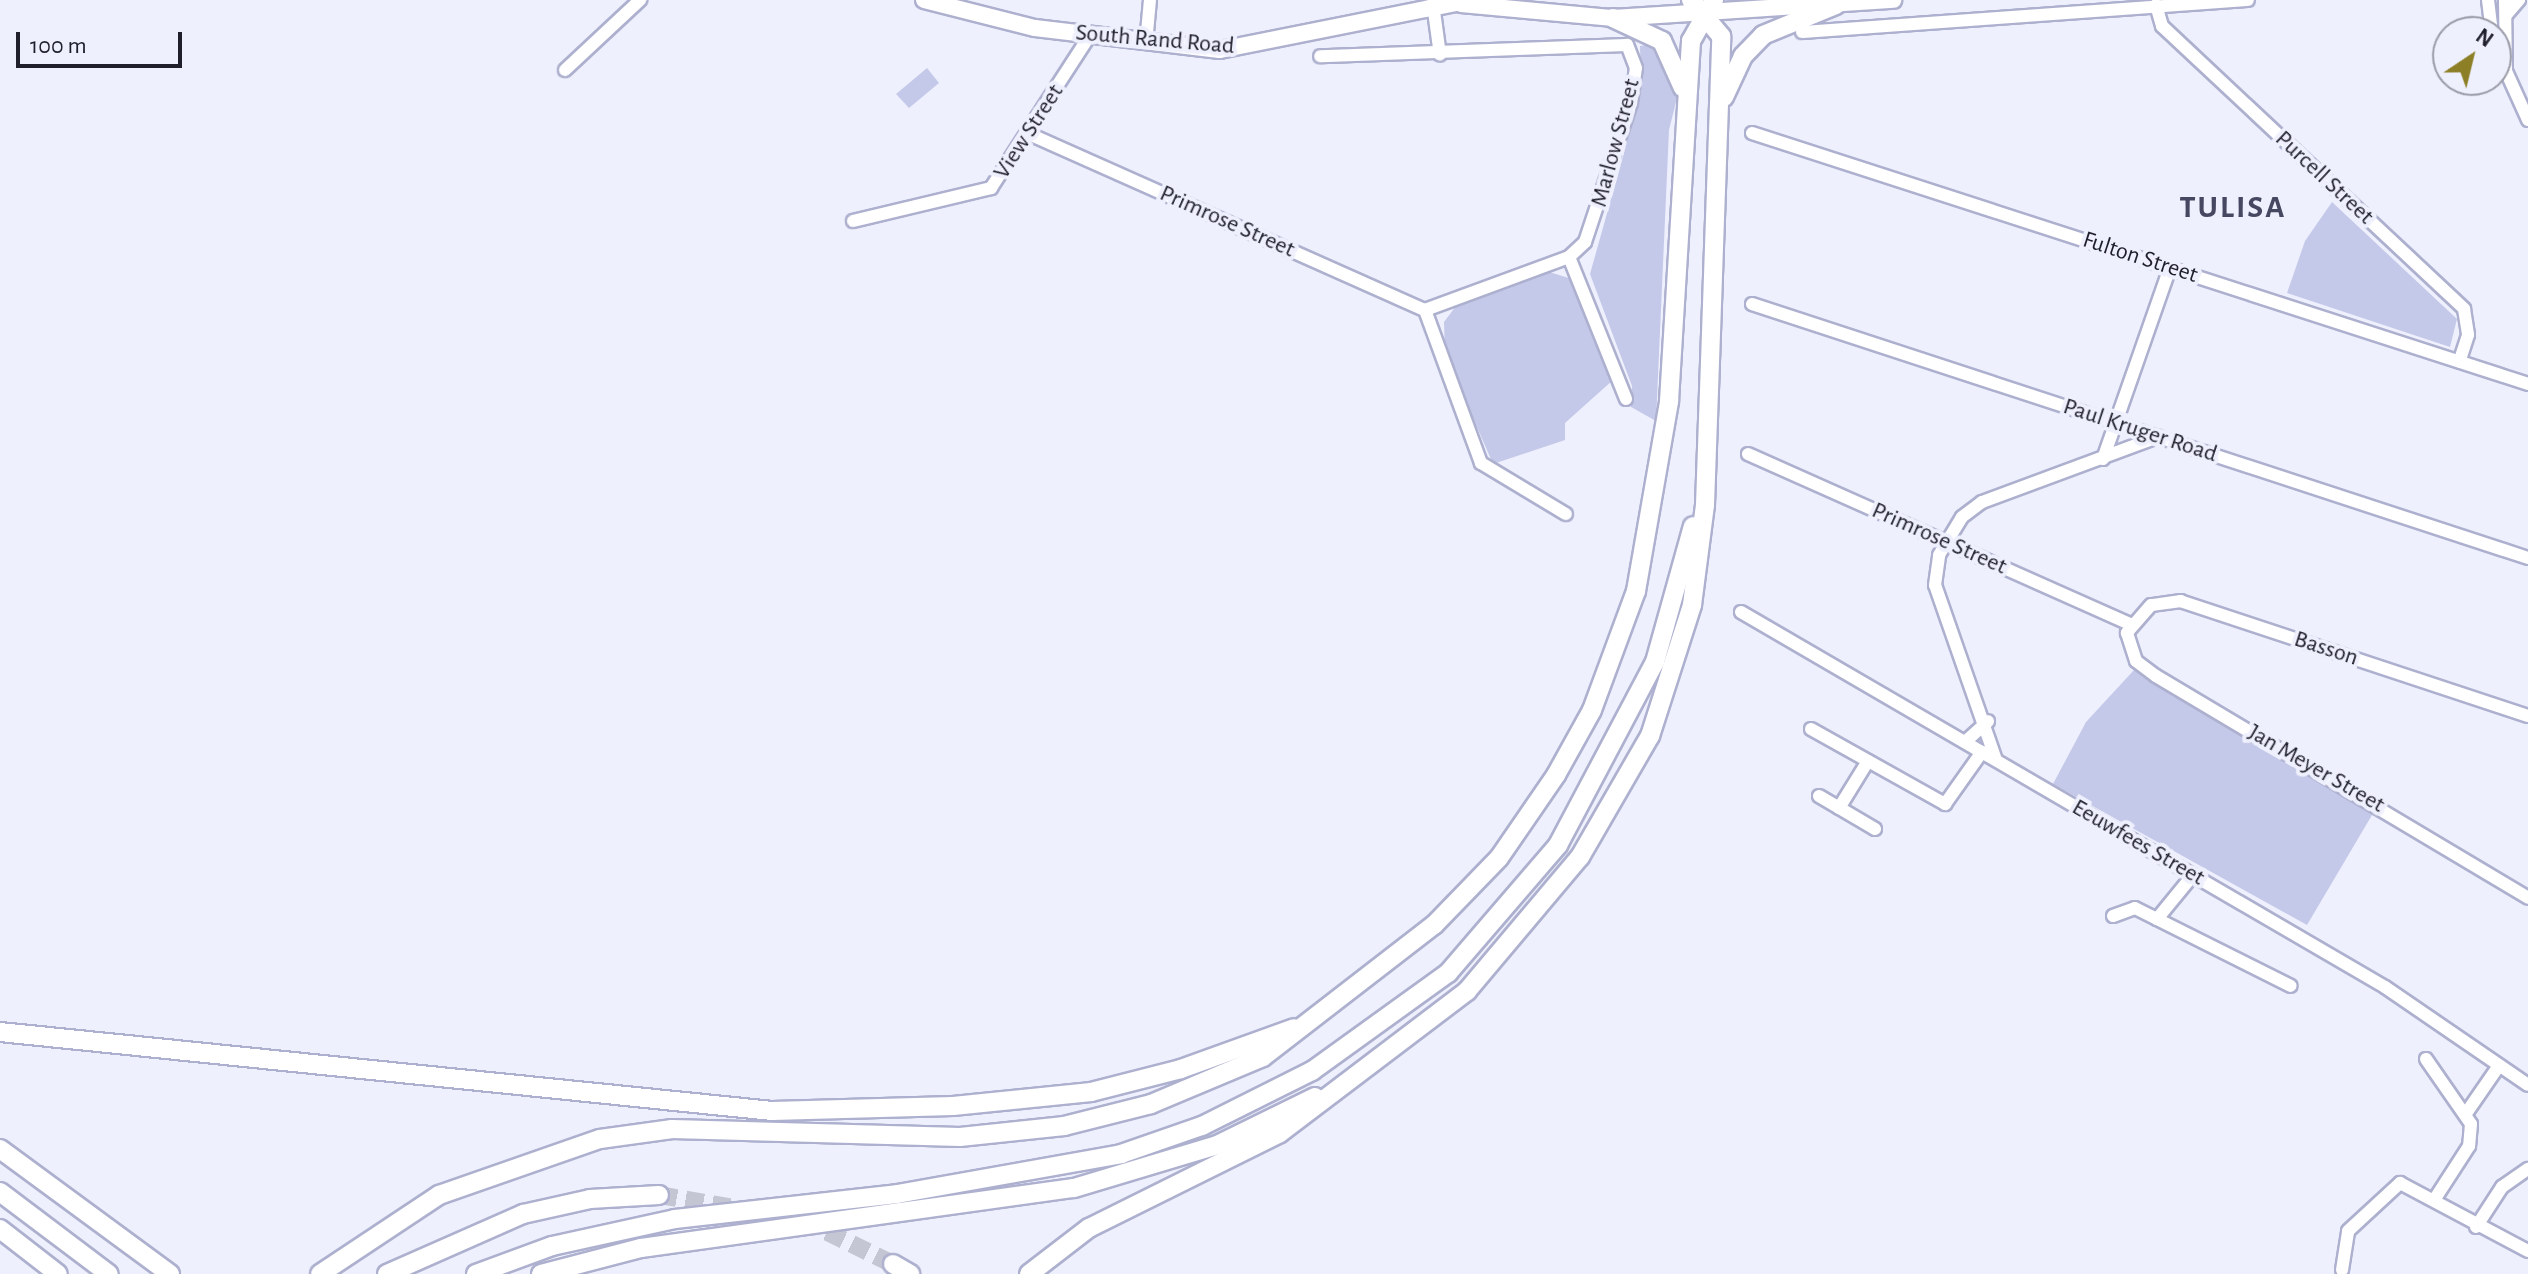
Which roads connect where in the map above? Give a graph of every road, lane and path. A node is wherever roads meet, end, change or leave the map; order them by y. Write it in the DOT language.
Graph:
graph roads {
  1 [pos="640,0"];
  2 [pos="924,0"];
  3 [pos="1150,0"];
  4 [pos="1470,0"];
  5 [pos="1893,0"];
  6 [pos="2248,0"];
  7 [pos="2505,0"];
  8 [pos="2519,0"];
  9 [pos="1452,3"];
  10 [pos="1433,4"];
  11 [pos="1703,4"];
  12 [pos="1836,5"];
  13 [pos="2156,5"];
  14 [pos="2506,15"];
  15 [pos="1613,18"];
  16 [pos="1802,32"];
  17 [pos="1090,35"];
  18 [pos="1146,43"];
  19 [pos="1440,55"];
  20 [pos="1320,56"];
  21 [pos="565,70"];
  22 [pos="2512,88"];
  23 [pos="1687,110"];
  24 [pos="1718,111"];
  25 [pos="2528,120"];
  26 [pos="1752,133"];
  27 [pos="1029,134"];
  28 [pos="853,221"];
  29 [pos="1569,257"];
  30 [pos="2170,268"];
  31 [pos="1752,304"];
  32 [pos="1425,310"];
  33 [pos="2459,362"];
  34 [pos="2528,384"];
  35 [pos="1626,399"];
  36 [pos="2119,425"];
  37 [pos="2158,437"];
  38 [pos="1748,454"];
  39 [pos="2103,459"];
  40 [pos="1702,493"];
  41 [pos="1566,514"];
  42 [pos="1946,542"];
  43 [pos="2528,558"];
  44 [pos="1741,612"];
  45 [pos="2130,624"];
  46 [pos="2528,716"];
  47 [pos="1988,721"];
  48 [pos="1811,729"];
  49 [pos="1965,742"];
  50 [pos="1982,752"];
  51 [pos="1996,760"];
  52 [pos="1868,761"];
  53 [pos="1819,796"];
  54 [pos="1839,808"];
  55 [pos="1875,829"];
  56 [pos="2193,875"];
  57 [pos="2528,898"];
  58 [pos="2113,916"];
  59 [pos="2157,919"];
  60 [pos="2291,986"];
  61 [pos="1303,1025"];
  62 [pos="0,1032"];
  63 [pos="2426,1059"];
  64 [pos="2498,1067"];
  65 [pos="1354,1078"];
  66 [pos="2528,1085"];
  67 [pos="2467,1112"];
  68 [pos="0,1149"];
  69 [pos="2528,1169"];
  70 [pos="0,1192"];
  71 [pos="659,1195"];
  72 [pos="2436,1197"];
  73 [pos="2476,1227"];
  74 [pos="0,1229"];
  75 [pos="2528,1251"];
  76 [pos="893,1264"];
  77 [pos="2342,1270"];
  78 [pos="58,1274"];
  79 [pos="109,1274"];
  80 [pos="170,1274"];
  81 [pos="320,1274"];
  82 [pos="387,1274"];
  83 [pos="476,1274"];
  84 [pos="541,1274"];
  85 [pos="910,1274"];
  86 [pos="1029,1274"];
  1 -- 21 [label="street"];
  2 -- 17 [label="main road, South Rand Road"];
  3 -- 18 [label="street"];
  4 -- 9 [label="main road, South Rand Road"];
  5 -- 12 [label="main road, South Rand Road"];
  6 -- 13 [label="street"];
  7 -- 14 [label="street"];
  8 -- 14 [label="street"];
  9 -- 10 [label="main road, South Rand Road"];
  9 -- 15 [label="main road, South Rand Road"];
  10 -- 18 [label="main road, South Rand Road"];
  10 -- 19 [label="street"];
  11 -- 12 [label="main road, South Rand Road"];
  11 -- 15 [label="main road, South Rand Road"];
  11 -- 23 [label="highway"];
  11 -- 24 [label="highway"];
  12 -- 24 [label="highway"];
  13 -- 16 [label="street"];
  13 -- 33 [label="street, Purcell Street"];
  15 -- 23 [label="highway"];
  17 -- 18 [label="main road, South Rand Road"];
  17 -- 27 [label="street, View Street"];
  19 -- 20 [label="street"];
  19 -- 29 [label="street, Marlow Street"];
  22 -- 25 [label="street"];
  23 -- 61 [label="highway"];
  24 -- 40 [label="highway"];
  26 -- 30 [label="street, Fulton Street"];
  27 -- 28 [label="street, View Street"];
  27 -- 32 [label="street, Primrose Street"];
  29 -- 32 [label="street"];
  29 -- 35 [label="street"];
  30 -- 33 [label="street, Fulton Street"];
  30 -- 36 [label="street"];
  31 -- 36 [label="street, Paul Kruger Road"];
  32 -- 41 [label="street"];
  33 -- 34 [label="street, Fulton Street"];
  36 -- 37 [label="street, Paul Kruger Road"];
  36 -- 39 [label="street"];
  37 -- 39 [label="street"];
  37 -- 43 [label="street, Paul Kruger Road"];
  38 -- 42 [label="street, Primrose Street"];
  39 -- 42 [label="street"];
  40 -- 65 [label="highway"];
  40 -- 83 [label="highway"];
  42 -- 45 [label="street, Primrose Street"];
  42 -- 47 [label="street"];
  44 -- 49 [label="street, Eeuwfees Street"];
  45 -- 46 [label="street, Basson"];
  45 -- 57 [label="street, Jan Meyer Street"];
  47 -- 49 [label="street"];
  47 -- 51 [label="street"];
  48 -- 52 [label="street"];
  49 -- 50 [label="street, Eeuwfees Street"];
  50 -- 51 [label="street, Eeuwfees Street"];
  50 -- 52 [label="street"];
  51 -- 56 [label="street, Eeuwfees Street"];
  52 -- 54 [label="street"];
  53 -- 54 [label="street"];
  54 -- 55 [label="street"];
  56 -- 59 [label="street"];
  56 -- 64 [label="street, Eeuwfees Street"];
  58 -- 59 [label="street"];
  59 -- 60 [label="street"];
  61 -- 62 [label="highway"];
  61 -- 81 [label="highway"];
  63 -- 67 [label="street"];
  64 -- 66 [label="street, Eeuwfees Street"];
  64 -- 67 [label="street"];
  65 -- 84 [label="highway"];
  65 -- 86 [label="highway"];
  67 -- 72 [label="street"];
  68 -- 80 [label="highway"];
  69 -- 73 [label="street"];
  70 -- 79 [label="highway"];
  71 -- 82 [label="highway"];
  72 -- 73 [label="street"];
  72 -- 77 [label="street"];
  73 -- 75 [label="street"];
  74 -- 78 [label="highway"];
  76 -- 85 [label="highway"];
}
